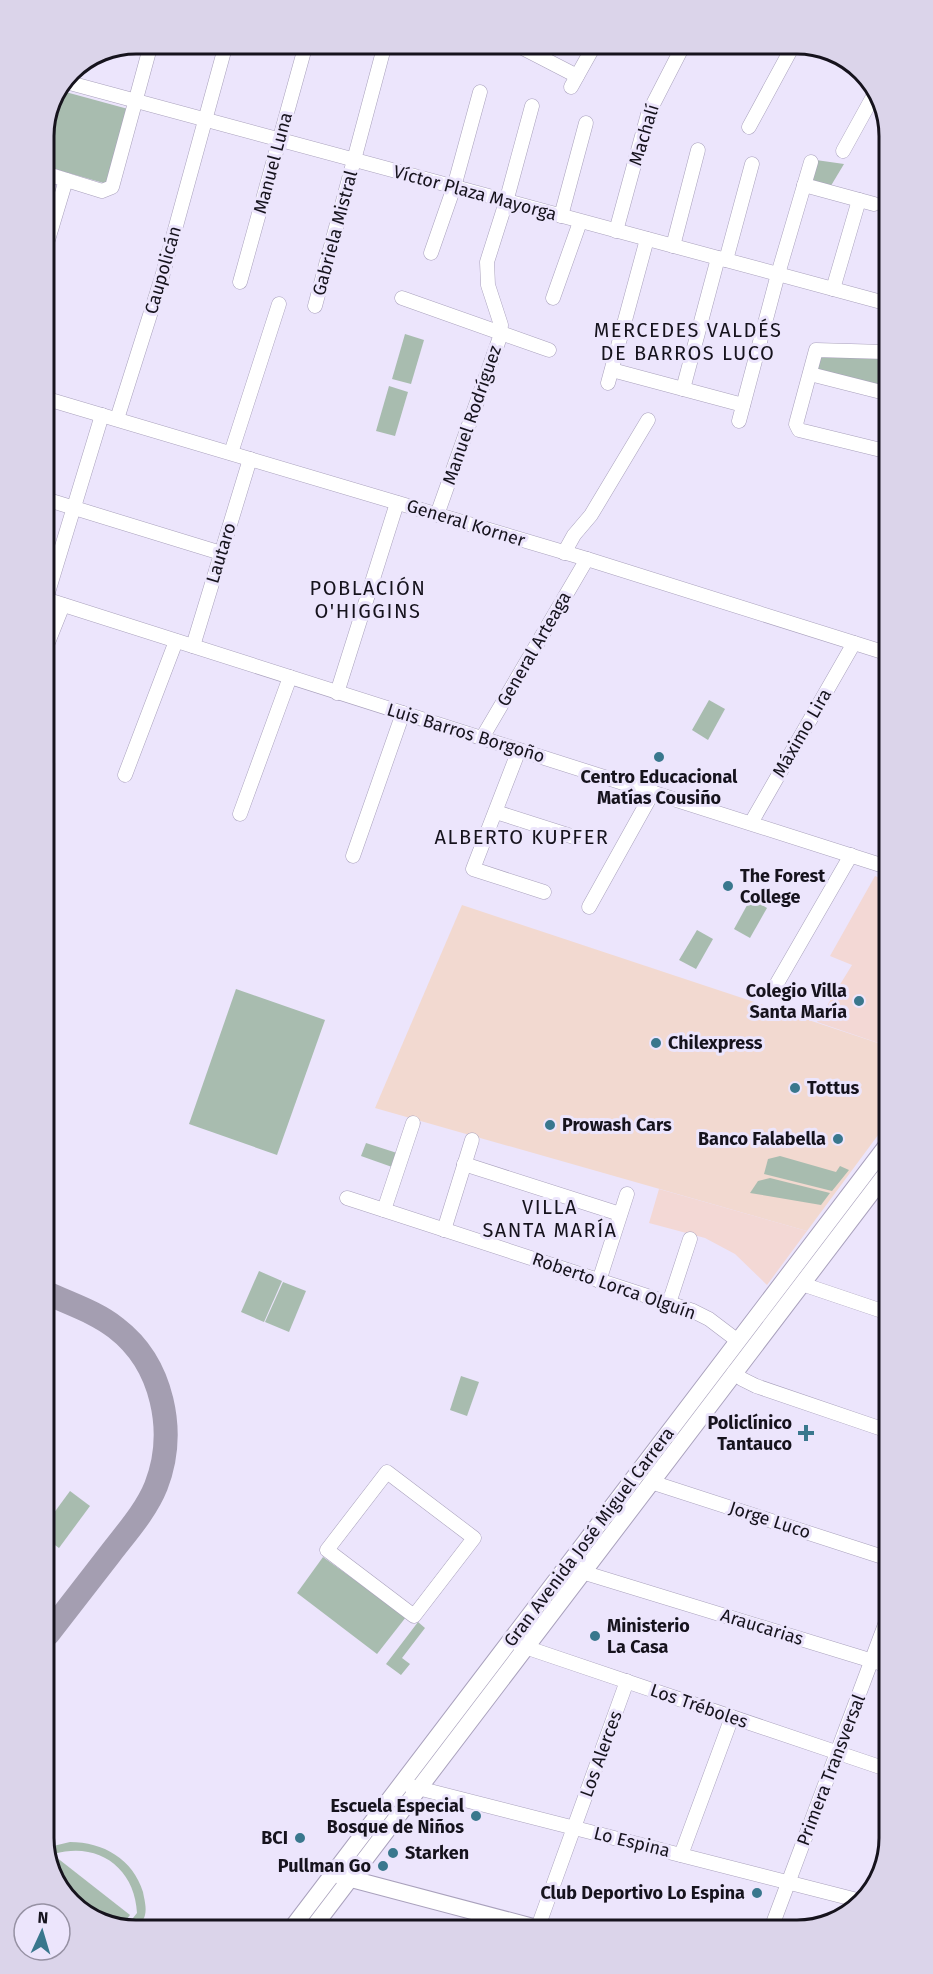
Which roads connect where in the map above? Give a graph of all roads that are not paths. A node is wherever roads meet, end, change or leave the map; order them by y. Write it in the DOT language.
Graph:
graph roads {
  1 [pos="148,54"];
  2 [pos="223,54"];
  3 [pos="303,54"];
  4 [pos="382,54"];
  5 [pos="531,54"];
  6 [pos="589,54"];
  7 [pos="679,54"];
  8 [pos="788,54"];
  9 [pos="73,84"];
  10 [pos="480,92"];
  11 [pos="136,101"];
  12 [pos="871,101"];
  13 [pos="532,106"];
  14 [pos="205,120"];
  15 [pos="586,123"];
  16 [pos="748,127"];
  17 [pos="280,140"];
  18 [pos="698,150"];
  19 [pos="843,151"];
  20 [pos="355,161"];
  21 [pos="812,162"];
  22 [pos="752,164"];
  23 [pos="54,176"];
  24 [pos="66,180"];
  25 [pos="804,185"];
  26 [pos="453,187"];
  27 [pos="859,200"];
  28 [pos="507,202"];
  29 [pos="874,204"];
  30 [pos="561,216"];
  31 [pos="54,220"];
  32 [pos="580,222"];
  33 [pos="616,231"];
  34 [pos="647,239"];
  35 [pos="673,246"];
  36 [pos="431,253"];
  37 [pos="718,258"];
  38 [pos="778,274"];
  39 [pos="240,282"];
  40 [pos="833,289"];
  41 [pos="402,298"];
  42 [pos="553,298"];
  43 [pos="879,301"];
  44 [pos="279,304"];
  45 [pos="315,306"];
  46 [pos="501,333"];
  47 [pos="549,350"];
  48 [pos="879,352"];
  49 [pos="810,374"];
  50 [pos="679,388"];
  51 [pos="879,391"];
  52 [pos="54,401"];
  53 [pos="743,405"];
  54 [pos="102,415"];
  55 [pos="117,419"];
  56 [pos="648,420"];
  57 [pos="739,421"];
  58 [pos="879,449"];
  59 [pos="231,453"];
  60 [pos="250,459"];
  61 [pos="54,502"];
  62 [pos="397,503"];
  63 [pos="74,508"];
  64 [pos="437,515"];
  65 [pos="221,553"];
  66 [pos="564,553"];
  67 [pos="587,559"];
  68 [pos="54,571"];
  69 [pos="54,602"];
  70 [pos="63,605"];
  71 [pos="54,628"];
  72 [pos="176,641"];
  73 [pos="854,643"];
  74 [pos="193,646"];
  75 [pos="879,651"];
  76 [pos="290,677"];
  77 [pos="337,693"];
  78 [pos="403,713"];
  79 [pos="482,738"];
  80 [pos="519,750"];
  81 [pos="125,775"];
  82 [pos="653,792"];
  83 [pos="496,812"];
  84 [pos="240,814"];
  85 [pos="751,823"];
  86 [pos="574,837"];
  87 [pos="850,855"];
  88 [pos="353,856"];
  89 [pos="879,864"];
  90 [pos="544,892"];
  91 [pos="589,907"];
  92 [pos="776,985"];
  93 [pos="413,1123"];
  94 [pos="472,1140"];
  95 [pos="879,1156"];
  96 [pos="464,1164"];
  97 [pos="879,1183"];
  98 [pos="627,1194"];
  99 [pos="347,1198"];
  100 [pos="384,1210"];
  101 [pos="620,1214"];
  102 [pos="444,1230"];
  103 [pos="690,1239"];
  104 [pos="599,1281"];
  105 [pos="802,1284"];
  106 [pos="669,1303"];
  107 [pos="879,1310"];
  108 [pos="738,1341"];
  109 [pos="734,1372"];
  110 [pos="879,1428"];
  111 [pos="651,1482"];
  112 [pos="474,1538"];
  113 [pos="879,1556"];
  114 [pos="576,1567"];
  115 [pos="879,1642"];
  116 [pos="517,1644"];
  117 [pos="872,1661"];
  118 [pos="879,1663"];
  119 [pos="627,1682"];
  120 [pos="732,1717"];
  121 [pos="838,1753"];
  122 [pos="879,1767"];
  123 [pos="402,1784"];
  124 [pos="420,1788"];
  125 [pos="574,1828"];
  126 [pos="681,1855"];
  127 [pos="334,1874"];
  128 [pos="350,1879"];
  129 [pos="788,1882"];
  130 [pos="852,1899"];
  131 [pos="298,1920"];
  132 [pos="319,1920"];
  133 [pos="503,1920"];
  134 [pos="541,1920"];
  135 [pos="774,1920"];
  1 -- 11 [label="street"];
  2 -- 14 [label="street, Caupolicán"];
  3 -- 17 [label="street, Manuel Luna"];
  4 -- 20 [label="street, Gabriela Mistral"];
  5 -- 6 [label="street"];
  7 -- 33 [label="street, Machalí"];
  8 -- 16 [label="street"];
  9 -- 11 [label="street, Víctor Plaza Mayorga"];
  10 -- 26 [label="street"];
  11 -- 14 [label="street, Víctor Plaza Mayorga"];
  11 -- 24 [label="street"];
  12 -- 19 [label="street"];
  13 -- 28 [label="street, Manuel Rodríguez"];
  14 -- 17 [label="street, Víctor Plaza Mayorga"];
  14 -- 55 [label="street, Caupolicán"];
  15 -- 30 [label="street"];
  17 -- 20 [label="street, Víctor Plaza Mayorga"];
  17 -- 39 [label="street, Manuel Luna"];
  18 -- 35 [label="street"];
  20 -- 26 [label="street, Víctor Plaza Mayorga"];
  20 -- 45 [label="street, Gabriela Mistral"];
  21 -- 25 [label="street"];
  22 -- 37 [label="street"];
  23 -- 24 [label="street"];
  24 -- 31 [label="street"];
  25 -- 27 [label="street"];
  25 -- 38 [label="street"];
  26 -- 28 [label="street, Víctor Plaza Mayorga"];
  26 -- 36 [label="street"];
  27 -- 29 [label="street"];
  27 -- 40 [label="street"];
  28 -- 30 [label="street, Víctor Plaza Mayorga"];
  28 -- 46 [label="street, Manuel Rodríguez"];
  30 -- 32 [label="street, Víctor Plaza Mayorga"];
  32 -- 33 [label="street, Víctor Plaza Mayorga"];
  32 -- 42 [label="street"];
  33 -- 34 [label="street, Víctor Plaza Mayorga"];
  34 -- 35 [label="street, Víctor Plaza Mayorga"];
  34 -- 50 [label="street"];
  35 -- 37 [label="street, Víctor Plaza Mayorga"];
  37 -- 38 [label="street, Víctor Plaza Mayorga"];
  37 -- 50 [label="street"];
  38 -- 40 [label="street, Víctor Plaza Mayorga"];
  38 -- 53 [label="street"];
  40 -- 43 [label="street, Víctor Plaza Mayorga"];
  41 -- 46 [label="street"];
  44 -- 59 [label="street"];
  46 -- 47 [label="street"];
  46 -- 64 [label="street, Manuel Rodríguez"];
  48 -- 49 [label="street"];
  49 -- 51 [label="street"];
  49 -- 58 [label="street"];
  50 -- 53 [label="street"];
  52 -- 54 [label="street, General Korner"];
  53 -- 57 [label="street"];
  54 -- 55 [label="street, General Korner"];
  54 -- 63 [label="street"];
  55 -- 59 [label="street, General Korner"];
  56 -- 66 [label="street"];
  59 -- 60 [label="street, General Korner"];
  60 -- 62 [label="street, General Korner"];
  60 -- 65 [label="street, Lautaro"];
  61 -- 63 [label="street"];
  62 -- 64 [label="street, General Korner"];
  62 -- 77 [label="street"];
  63 -- 65 [label="street"];
  63 -- 68 [label="street"];
  64 -- 66 [label="street, General Korner"];
  65 -- 74 [label="street, Lautaro"];
  66 -- 67 [label="street, General Korner"];
  67 -- 73 [label="street, General Korner"];
  67 -- 79 [label="street, General Arteaga"];
  69 -- 70 [label="street, Luis Barros Borgoño"];
  70 -- 71 [label="street"];
  70 -- 72 [label="street, Luis Barros Borgoño"];
  72 -- 74 [label="street, Luis Barros Borgoño"];
  72 -- 81 [label="street"];
  73 -- 75 [label="street, General Korner"];
  73 -- 85 [label="street, Máximo Lira"];
  74 -- 76 [label="street, Luis Barros Borgoño"];
  76 -- 77 [label="street, Luis Barros Borgoño"];
  76 -- 84 [label="street"];
  77 -- 78 [label="street, Luis Barros Borgoño"];
  78 -- 79 [label="street, Luis Barros Borgoño"];
  78 -- 88 [label="street"];
  79 -- 80 [label="street, Luis Barros Borgoño"];
  80 -- 82 [label="street, Luis Barros Borgoño"];
  80 -- 83 [label="street"];
  82 -- 85 [label="street, Luis Barros Borgoño"];
  82 -- 91 [label="street"];
  83 -- 86 [label="street"];
  83 -- 90 [label="street"];
  85 -- 87 [label="street, Luis Barros Borgoño"];
  87 -- 89 [label="street, Luis Barros Borgoño"];
  87 -- 92 [label="street"];
  93 -- 100 [label="street"];
  94 -- 96 [label="street"];
  95 -- 108 [label="main road, Gran Avenida José Miguel Carrera"];
  96 -- 101 [label="street"];
  96 -- 102 [label="street"];
  97 -- 105 [label="main road, Gran Avenida José Miguel Carrera"];
  98 -- 101 [label="street"];
  99 -- 100 [label="street, Roberto Lorca Olguín"];
  100 -- 102 [label="street, Roberto Lorca Olguín"];
  101 -- 104 [label="street"];
  102 -- 104 [label="street, Roberto Lorca Olguín"];
  103 -- 106 [label="street"];
  104 -- 106 [label="street, Roberto Lorca Olguín"];
  105 -- 107 [label="street"];
  105 -- 109 [label="main road, Gran Avenida José Miguel Carrera"];
  106 -- 108 [label="street, Roberto Lorca Olguín"];
  108 -- 114 [label="main road, Gran Avenida José Miguel Carrera"];
  109 -- 110 [label="street"];
  109 -- 111 [label="main road, Gran Avenida José Miguel Carrera"];
  111 -- 113 [label="street, Jorge Luco"];
  111 -- 114 [label="main road, Gran Avenida José Miguel Carrera"];
  112 -- 112 [label="street"];
  114 -- 116 [label="main road, Gran Avenida José Miguel Carrera"];
  114 -- 117 [label="street, Araucarias"];
  115 -- 117 [label="street, Primera Transversal"];
  116 -- 119 [label="street, Los Tréboles"];
  116 -- 123 [label="main road, Gran Avenida José Miguel Carrera"];
  116 -- 124 [label="main road, Gran Avenida José Miguel Carrera"];
  117 -- 118 [label="street, Araucarias"];
  117 -- 121 [label="street, Primera Transversal"];
  119 -- 120 [label="street, Los Tréboles"];
  119 -- 125 [label="street, Los Alerces"];
  120 -- 121 [label="street, Los Tréboles"];
  120 -- 126 [label="street"];
  121 -- 122 [label="street, Los Tréboles"];
  121 -- 129 [label="street, Primera Transversal"];
  123 -- 124 [label="street, Lo Espina"];
  123 -- 127 [label="main road, Gran Avenida José Miguel Carrera"];
  124 -- 125 [label="street, Lo Espina"];
  124 -- 128 [label="main road, Gran Avenida José Miguel Carrera"];
  125 -- 126 [label="street, Lo Espina"];
  125 -- 134 [label="street, Los Alerces"];
  126 -- 129 [label="street, Lo Espina"];
  127 -- 128 [label="main road"];
  127 -- 131 [label="main road, Gran Avenida José Miguel Carrera"];
  128 -- 132 [label="main road, Gran Avenida José Miguel Carrera"];
  128 -- 133 [label="main road"];
  129 -- 130 [label="street, Lo Espina"];
  129 -- 135 [label="street, Primera Transversal"];
}
